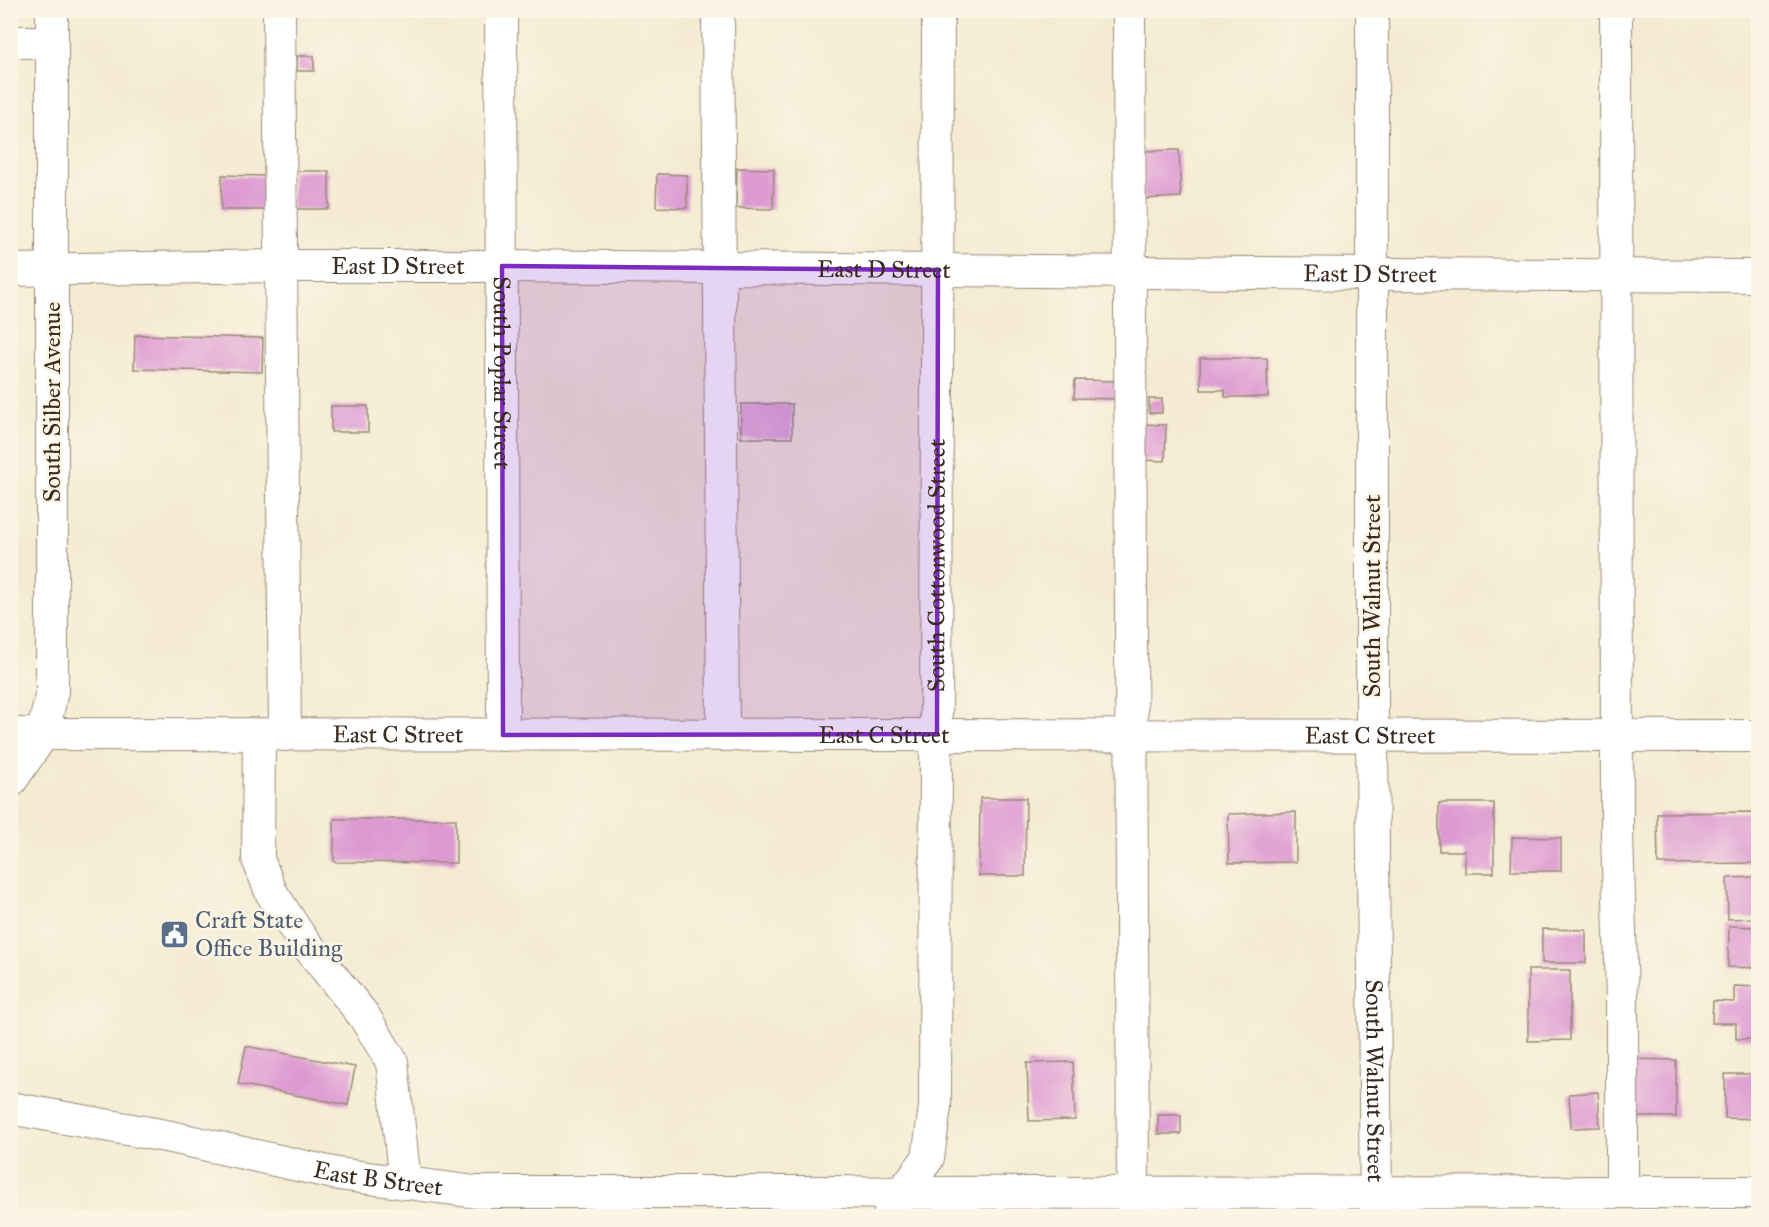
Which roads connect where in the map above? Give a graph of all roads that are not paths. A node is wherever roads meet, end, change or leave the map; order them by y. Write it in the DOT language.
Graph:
graph roads {
  1 [pos="52,10"];
  2 [pos="279,10"];
  3 [pos="501,10"];
  4 [pos="718,10"];
  5 [pos="938,10"];
  6 [pos="1130,10"];
  7 [pos="1372,10"];
  8 [pos="1616,10"];
  9 [pos="10,42"];
  10 [pos="52,42"];
  11 [pos="281,266"];
  12 [pos="502,266"];
  13 [pos="720,268"];
  14 [pos="10,270"];
  15 [pos="52,270"];
  16 [pos="938,270"];
  17 [pos="1130,272"];
  18 [pos="1372,274"];
  19 [pos="1617,275"];
  20 [pos="1758,276"];
  21 [pos="10,734"];
  22 [pos="43,734"];
  23 [pos="937,734"];
  24 [pos="1131,734"];
  25 [pos="272,735"];
  26 [pos="503,735"];
  27 [pos="723,735"];
  28 [pos="1372,735"];
  29 [pos="1617,735"];
  30 [pos="1758,736"];
  31 [pos="10,782"];
  32 [pos="10,1108"];
  33 [pos="405,1183"];
  34 [pos="1622,1192"];
  35 [pos="1758,1192"];
  36 [pos="1133,1204"];
  37 [pos="1376,1204"];
  38 [pos="896,1205"];
  1 -- 10 [label="street, South Silber Avenue"];
  2 -- 11 [label="street"];
  3 -- 12 [label="street, South Poplar Street"];
  4 -- 13 [label="street"];
  5 -- 16 [label="street, South Cottonwood Street"];
  6 -- 17 [label="street"];
  7 -- 18 [label="street, South Walnut Street"];
  8 -- 19 [label="street"];
  9 -- 10 [label="street"];
  10 -- 15 [label="street, South Silber Avenue"];
  11 -- 12 [label="street, East D Street"];
  11 -- 15 [label="street, East D Street"];
  11 -- 25 [label="street"];
  12 -- 13 [label="street, East D Street"];
  12 -- 26 [label="street, South Poplar Street"];
  13 -- 16 [label="street, East D Street"];
  13 -- 27 [label="street"];
  14 -- 15 [label="street, East D Street"];
  15 -- 22 [label="street, South Silber Avenue"];
  16 -- 17 [label="street, East D Street"];
  16 -- 23 [label="street, South Cottonwood Street"];
  17 -- 18 [label="street, East D Street"];
  17 -- 24 [label="street"];
  18 -- 19 [label="street, East D Street"];
  18 -- 28 [label="street, South Walnut Street"];
  19 -- 20 [label="street, East D Street"];
  19 -- 29 [label="street"];
  21 -- 22 [label="street, East C Street"];
  22 -- 25 [label="street, East C Street"];
  22 -- 31 [label="street, South Silber Avenue"];
  23 -- 24 [label="street, East C Street"];
  23 -- 27 [label="street, East C Street"];
  23 -- 38 [label="street, South Cottonwood Street"];
  24 -- 28 [label="street, East C Street"];
  24 -- 36 [label="street"];
  25 -- 26 [label="street, East C Street"];
  25 -- 33 [label="street"];
  26 -- 27 [label="street, East C Street"];
  28 -- 29 [label="street, East C Street"];
  28 -- 37 [label="street, South Walnut Street"];
  29 -- 30 [label="street, East C Street"];
  29 -- 34 [label="street"];
  32 -- 33 [label="street, East B Street"];
  33 -- 38 [label="street, East B Street"];
  34 -- 35 [label="street, East B Street"];
  34 -- 37 [label="street, East B Street"];
  36 -- 37 [label="street, East B Street"];
  36 -- 38 [label="street, East B Street"];
}
